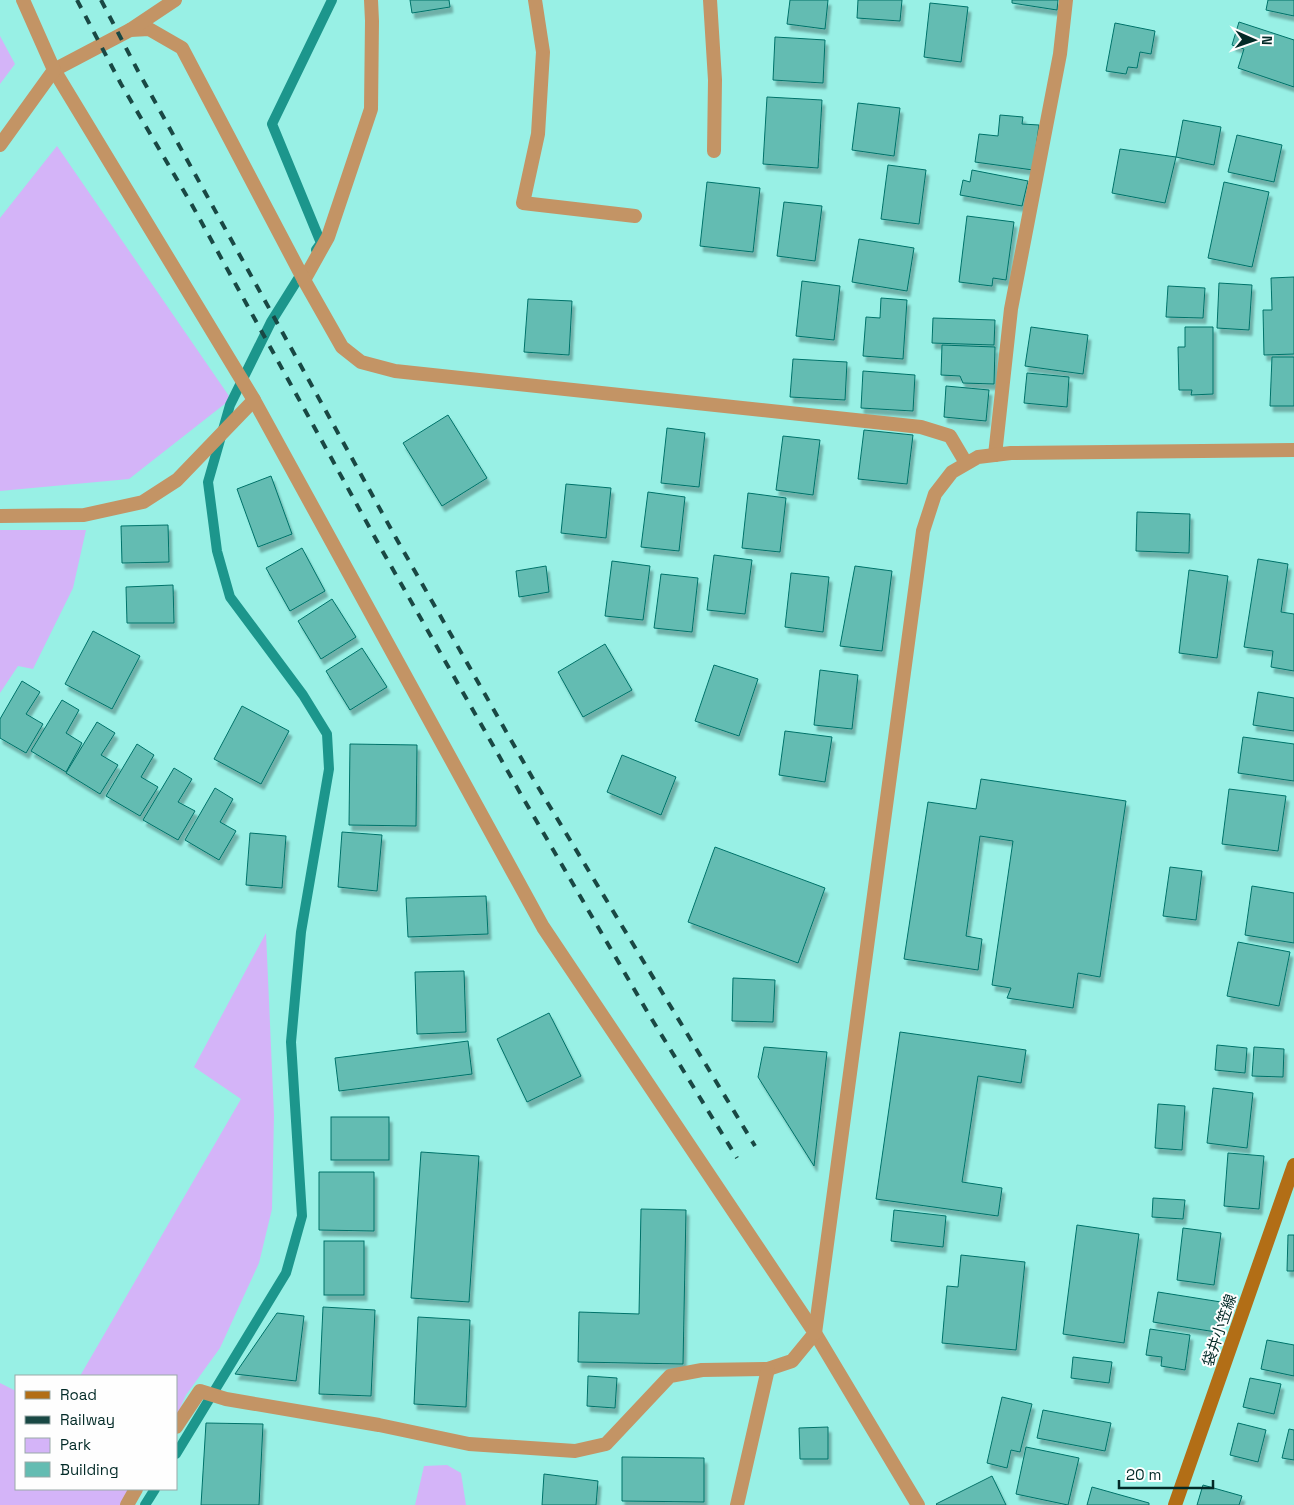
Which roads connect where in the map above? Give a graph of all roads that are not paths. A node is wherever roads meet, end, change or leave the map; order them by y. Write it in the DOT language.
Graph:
graph roads {
  1 [pos="24,0"];
  2 [pos="176,0"];
  3 [pos="371,0"];
  4 [pos="535,0"];
  5 [pos="710,0"];
  6 [pos="1066,0"];
  7 [pos="130,30"];
  8 [pos="54,70"];
  9 [pos="0,145"];
  10 [pos="714,151"];
  11 [pos="634,216"];
  12 [pos="304,280"];
  13 [pos="254,400"];
  14 [pos="1294,450"];
  15 [pos="995,454"];
  16 [pos="966,464"];
  17 [pos="0,516"];
  18 [pos="1294,1165"];
  19 [pos="815,1333"];
  20 [pos="768,1369"];
  21 [pos="178,1424"];
  22 [pos="135,1490"];
  23 [pos="127,1505"];
  24 [pos="737,1505"];
  25 [pos="918,1505"];
  26 [pos="1175,1505"];
  1 -- 8 [label="street"];
  2 -- 7 [label="street"];
  3 -- 12 [label="street"];
  4 -- 11 [label="street"];
  5 -- 10 [label="street"];
  6 -- 15 [label="street"];
  7 -- 8 [label="street"];
  7 -- 12 [label="street"];
  8 -- 9 [label="street"];
  8 -- 13 [label="street"];
  12 -- 16 [label="street"];
  13 -- 17 [label="street"];
  13 -- 19 [label="street"];
  14 -- 15 [label="street"];
  15 -- 16 [label="street"];
  16 -- 19 [label="street"];
  18 -- 26 [label="main road, 袋井小笠線"];
  19 -- 20 [label="street"];
  19 -- 25 [label="street"];
  20 -- 21 [label="street"];
  20 -- 24 [label="street"];
  22 -- 23 [label="street"];
}
